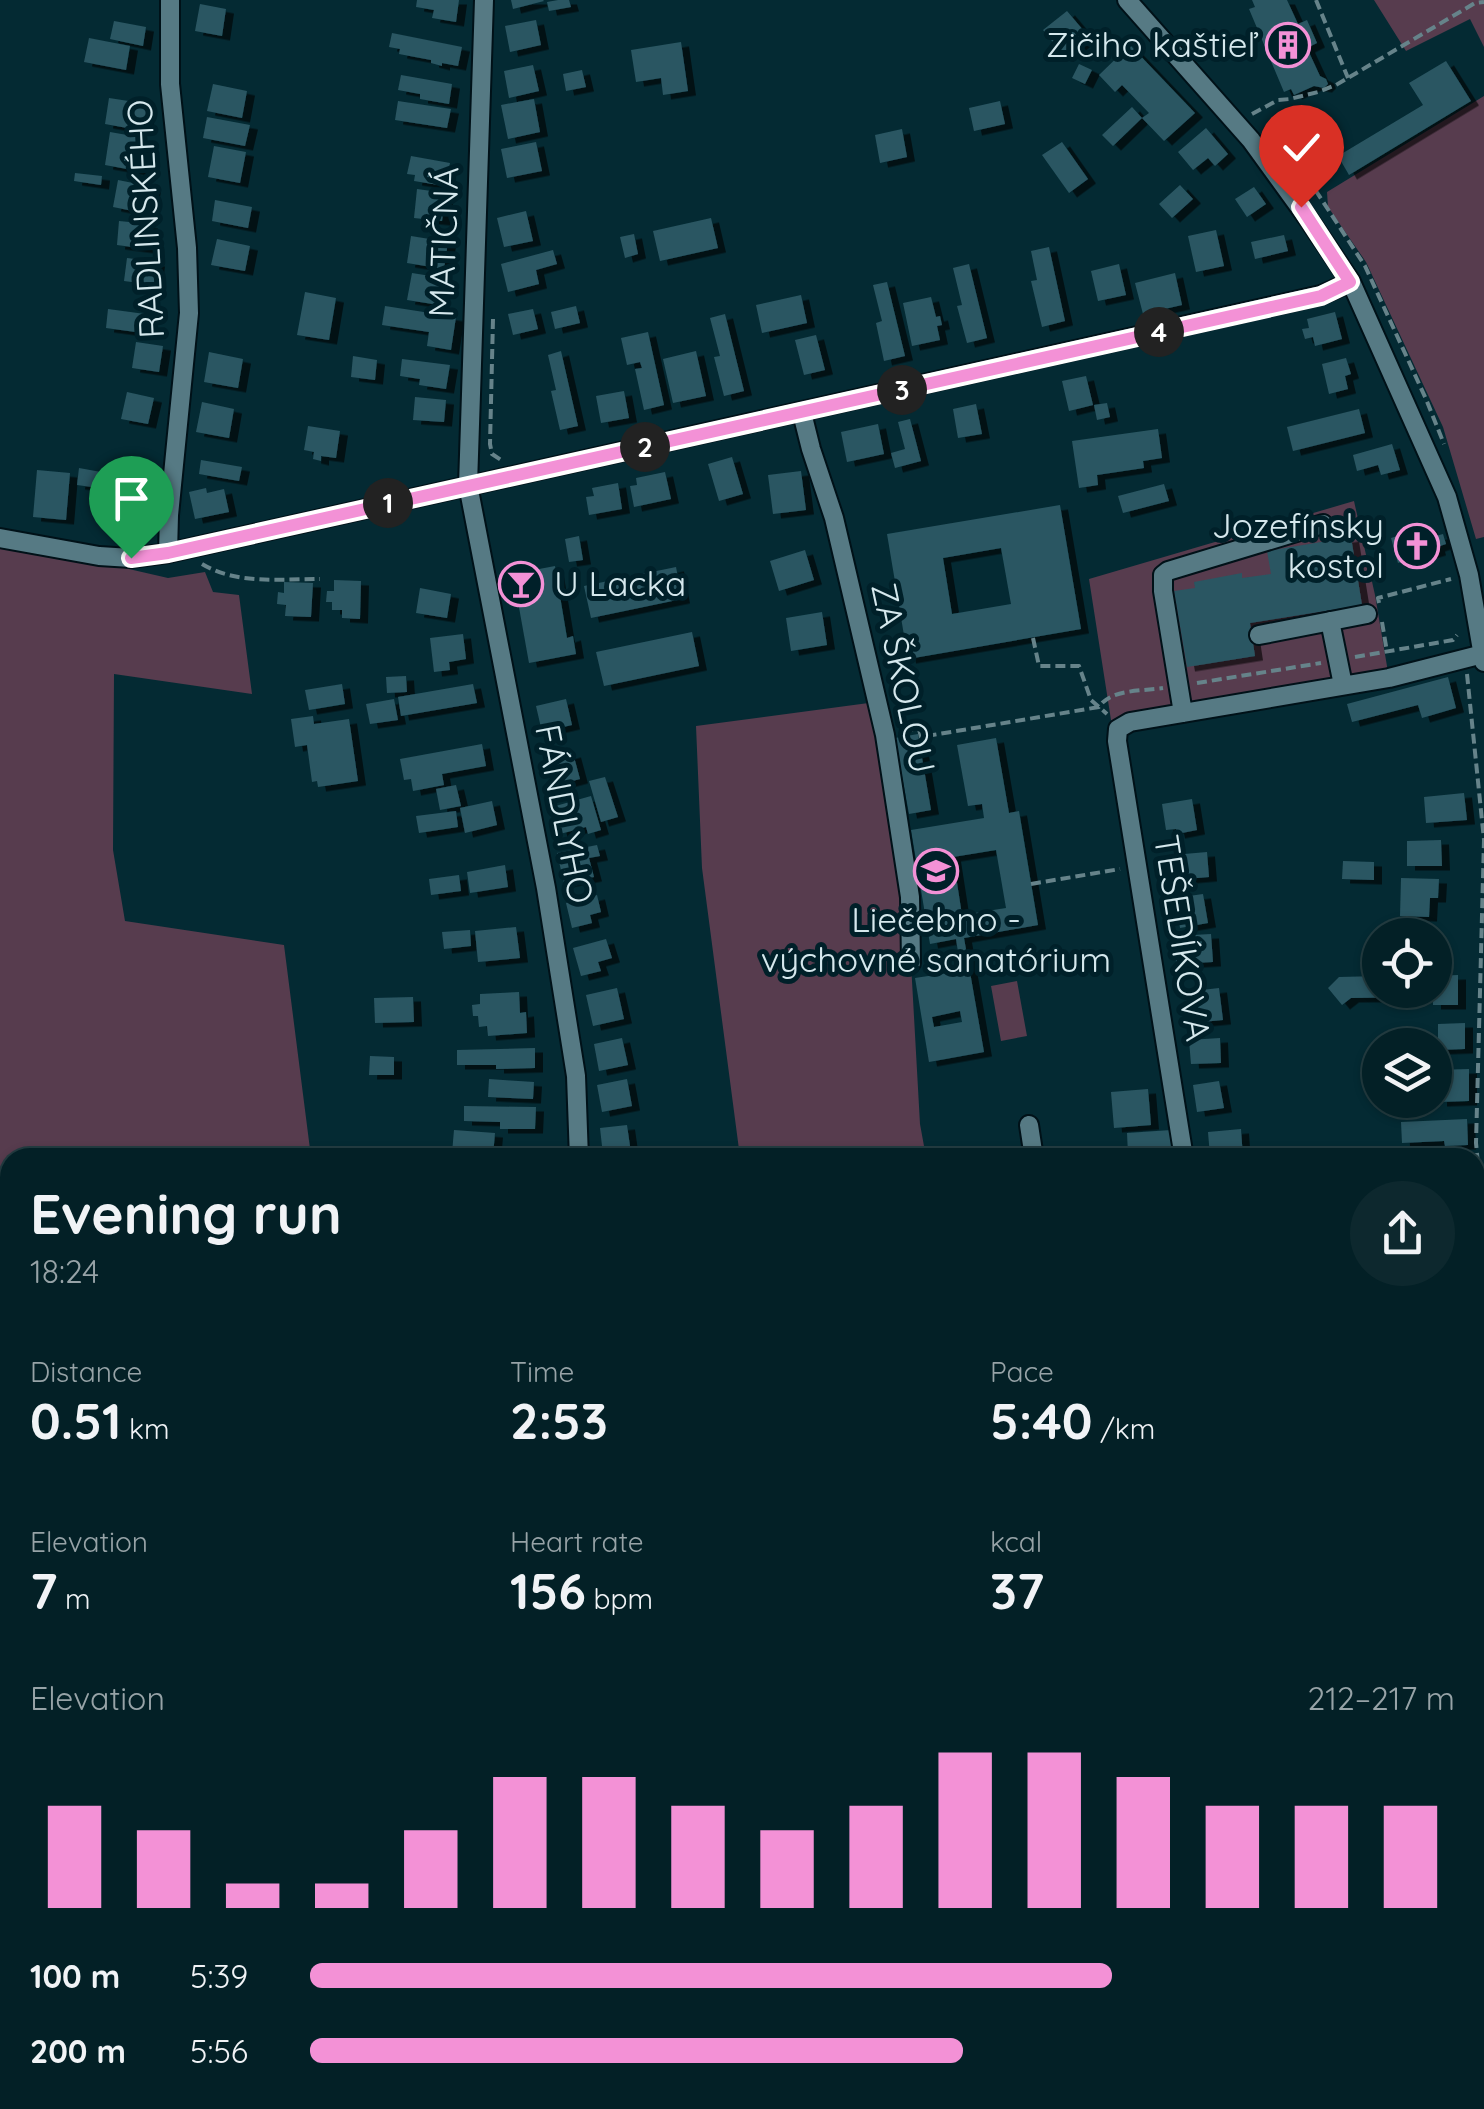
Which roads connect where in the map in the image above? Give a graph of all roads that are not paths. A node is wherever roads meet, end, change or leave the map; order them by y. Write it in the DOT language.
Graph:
graph roads {
  1 [pos="170,0"];
  2 [pos="484,0"];
  3 [pos="1127,0"];
  4 [pos="1350,282"];
  5 [pos="802,413"];
  6 [pos="468,485"];
  7 [pos="1322,524"];
  8 [pos="0,538"];
  9 [pos="168,553"];
  10 [pos="1367,614"];
  11 [pos="1330,621"];
  12 [pos="1259,634"];
  13 [pos="1477,658"];
  14 [pos="1343,685"];
  15 [pos="1183,713"];
  16 [pos="911,963"];
  17 [pos="1029,1125"];
  18 [pos="579,1148"];
  19 [pos="1032,1148"];
  20 [pos="1182,1148"];
  1 -- 9 [label="street, RADLINSKÉHO"];
  2 -- 6 [label="street, MATIČNÁ"];
  3 -- 4 [label="street"];
  4 -- 5 [label="street"];
  4 -- 13 [label="street"];
  5 -- 6 [label="street"];
  5 -- 16 [label="street, ZA ŠKOLOU"];
  6 -- 9 [label="street"];
  6 -- 18 [label="street, FÁNDLYHO"];
  7 -- 15 [label="street"];
  8 -- 9 [label="street"];
  10 -- 11 [label="street"];
  11 -- 12 [label="street"];
  11 -- 14 [label="street"];
  13 -- 14 [label="street"];
  14 -- 15 [label="street"];
  15 -- 20 [label="street, TEŠEDÍKOVA"];
  17 -- 19 [label="street"];
}
